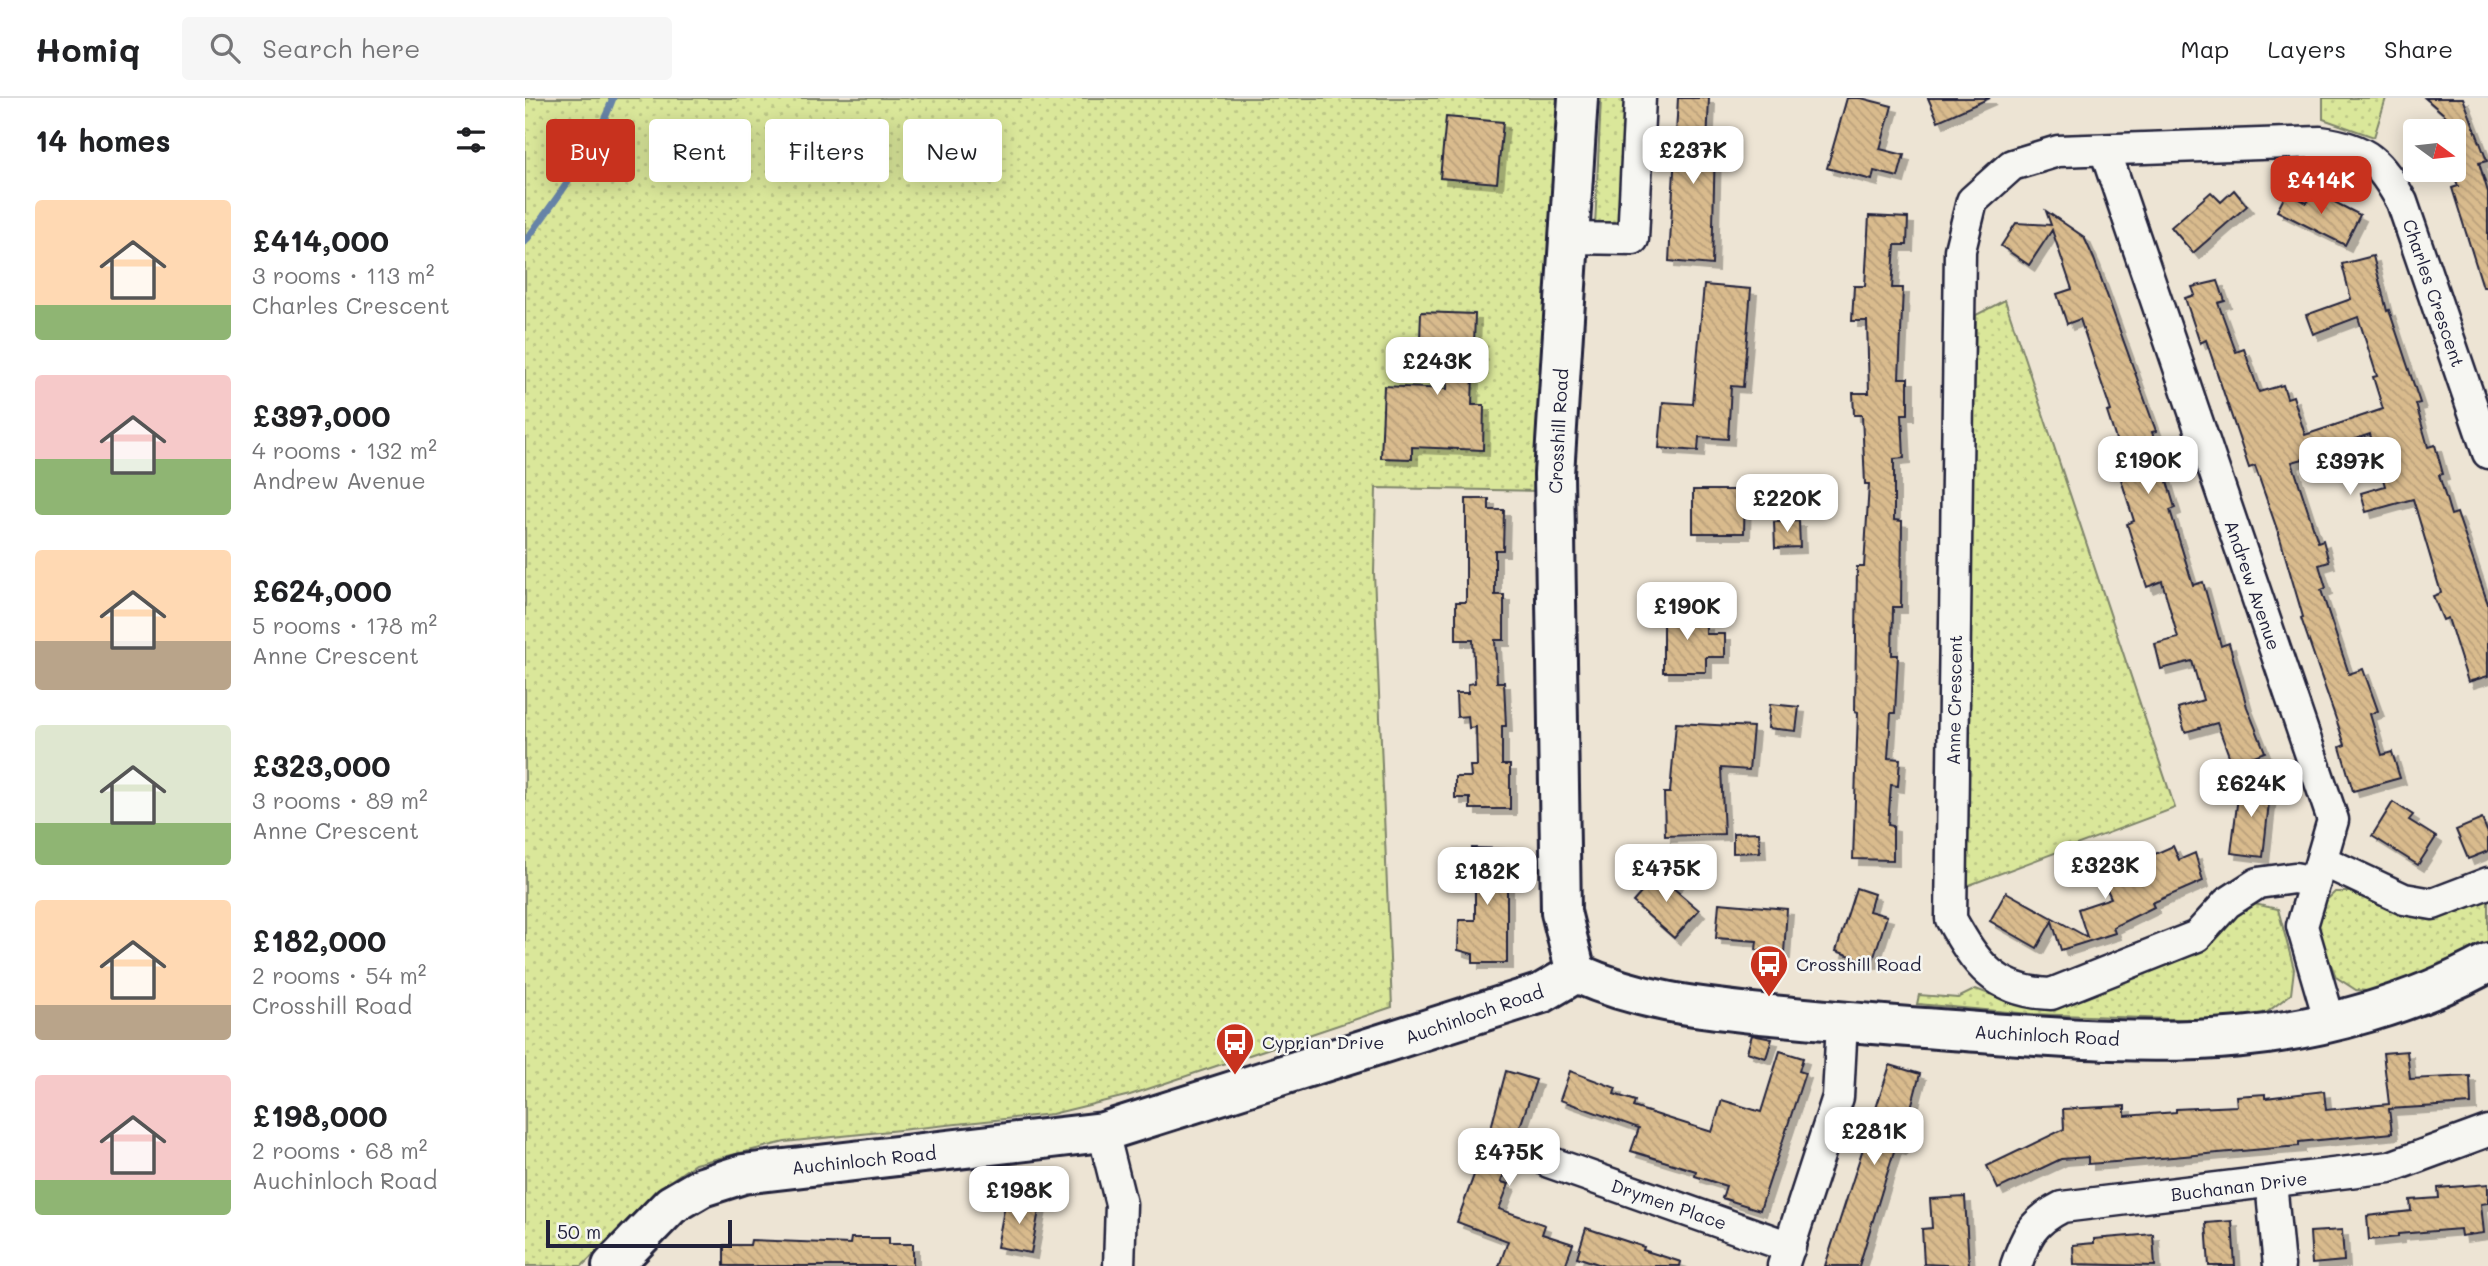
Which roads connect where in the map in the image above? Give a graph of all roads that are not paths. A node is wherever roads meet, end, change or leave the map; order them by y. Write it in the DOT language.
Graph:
graph roads {
  1 [pos="1578,98"];
  2 [pos="1640,98"];
  3 [pos="2105,150"];
  4 [pos="1569,239"];
  5 [pos="2488,453"];
  6 [pos="2319,872"];
  7 [pos="2488,883"];
  8 [pos="2488,963"];
  9 [pos="1576,973"];
  10 [pos="1842,1022"];
  11 [pos="2330,1022"];
  12 [pos="2488,1131"];
  13 [pos="1103,1132"];
  14 [pos="1549,1162"];
  15 [pos="2271,1182"];
  16 [pos="1786,1256"];
  17 [pos="612,1266"];
  18 [pos="1119,1266"];
  19 [pos="2016,1266"];
  20 [pos="2279,1266"];
  1 -- 4 [label="main road, Crosshill Road"];
  2 -- 4 [label="street"];
  3 -- 5 [label="street, Charles Crescent"];
  3 -- 6 [label="street, Andrew Avenue"];
  3 -- 6 [label="street, Anne Crescent"];
  4 -- 9 [label="main road, Crosshill Road"];
  6 -- 7 [label="street"];
  6 -- 11 [label="street, Andrew Avenue"];
  8 -- 11 [label="main road, Auchinloch Road"];
  9 -- 10 [label="main road, Auchinloch Road"];
  9 -- 13 [label="main road, Auchinloch Road"];
  10 -- 11 [label="main road, Auchinloch Road"];
  10 -- 16 [label="street"];
  12 -- 15 [label="street, Buchanan Drive"];
  13 -- 17 [label="main road, Auchinloch Road"];
  13 -- 18 [label="street"];
  14 -- 16 [label="street, Drymen Place"];
  15 -- 19 [label="street, Buchanan Drive"];
  15 -- 20 [label="street"];
}
